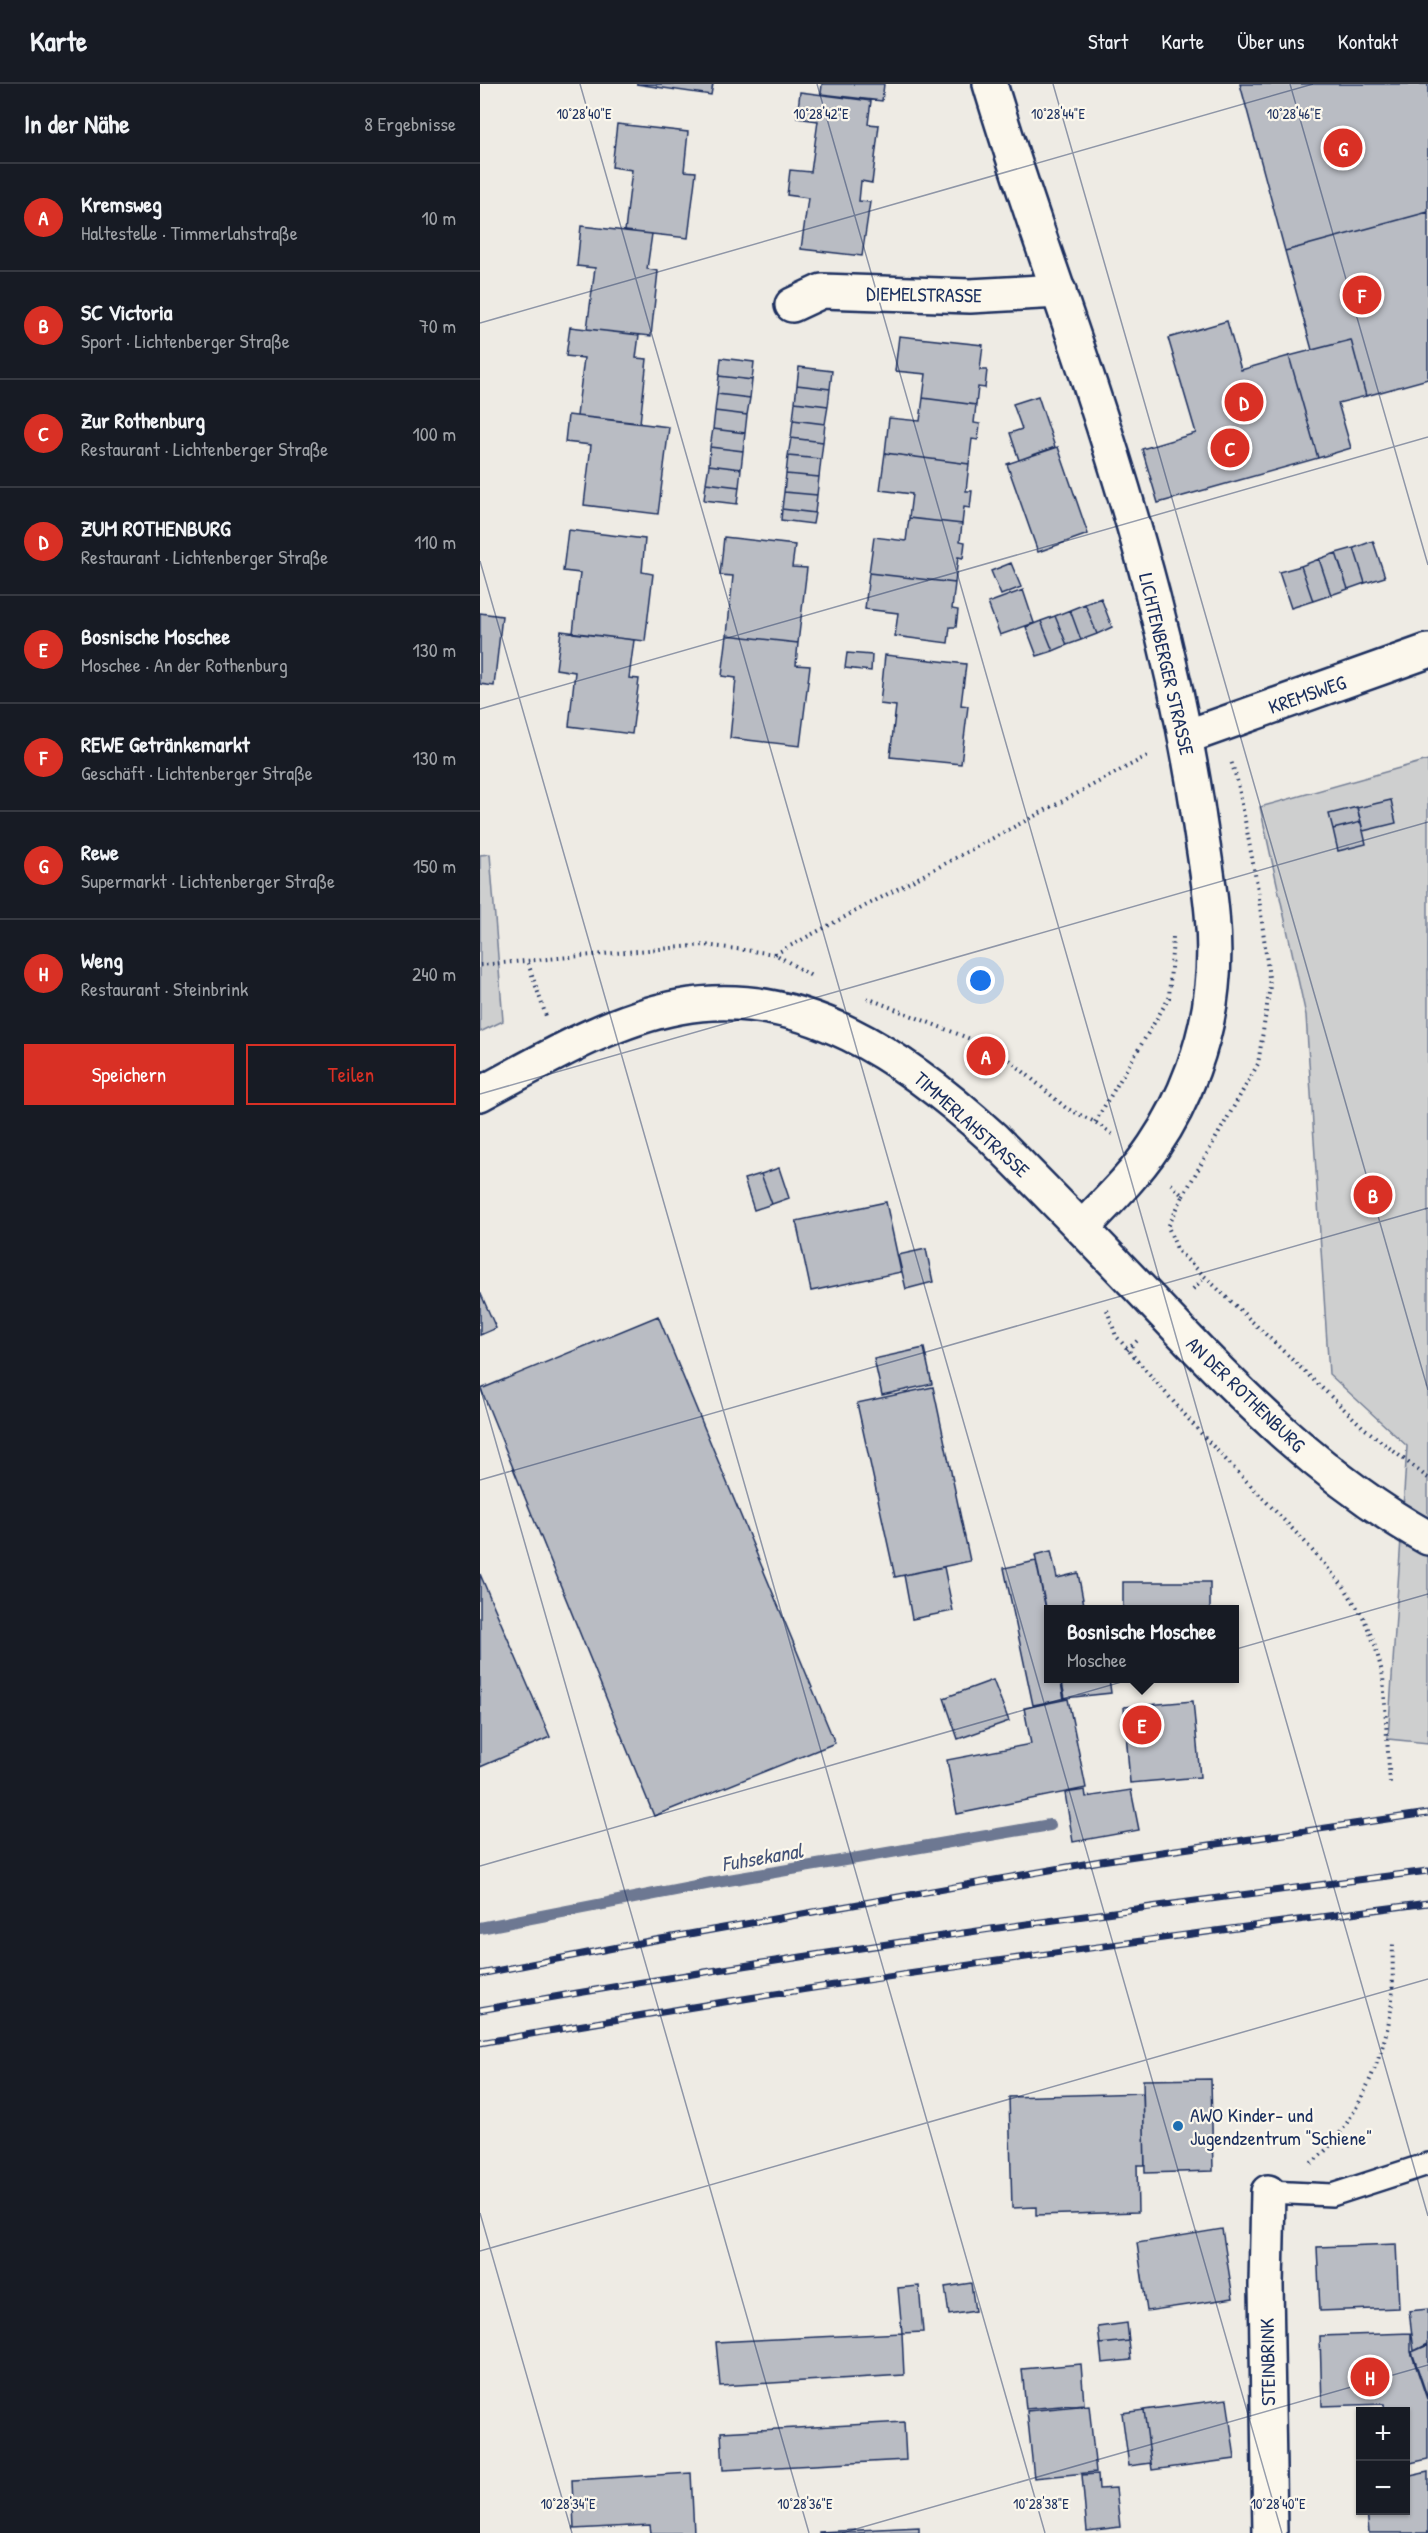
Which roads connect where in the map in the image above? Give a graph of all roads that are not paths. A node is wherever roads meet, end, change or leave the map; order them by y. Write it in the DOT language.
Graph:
graph roads {
  1 [pos="990,84"];
  2 [pos="1059,291"];
  3 [pos="792,305"];
  4 [pos="1428,651"];
  5 [pos="1186,736"];
  6 [pos="480,1094"];
  7 [pos="1082,1228"];
  8 [pos="1428,1538"];
  9 [pos="1428,2164"];
  10 [pos="1268,2192"];
  11 [pos="1269,2533"];
  1 -- 2 [label="street, LICHTENBERGER STRASSE"];
  2 -- 3 [label="street, DIEMELSTRASSE"];
  2 -- 5 [label="street, LICHTENBERGER STRASSE"];
  4 -- 5 [label="street, KREMSWEG"];
  5 -- 7 [label="street, LICHTENBERGER STRASSE"];
  6 -- 7 [label="street, TIMMERLAHSTRASSE"];
  7 -- 8 [label="street, AN DER ROTHENBURG"];
  9 -- 10 [label="lane"];
  10 -- 11 [label="street, STEINBRINK"];
}
